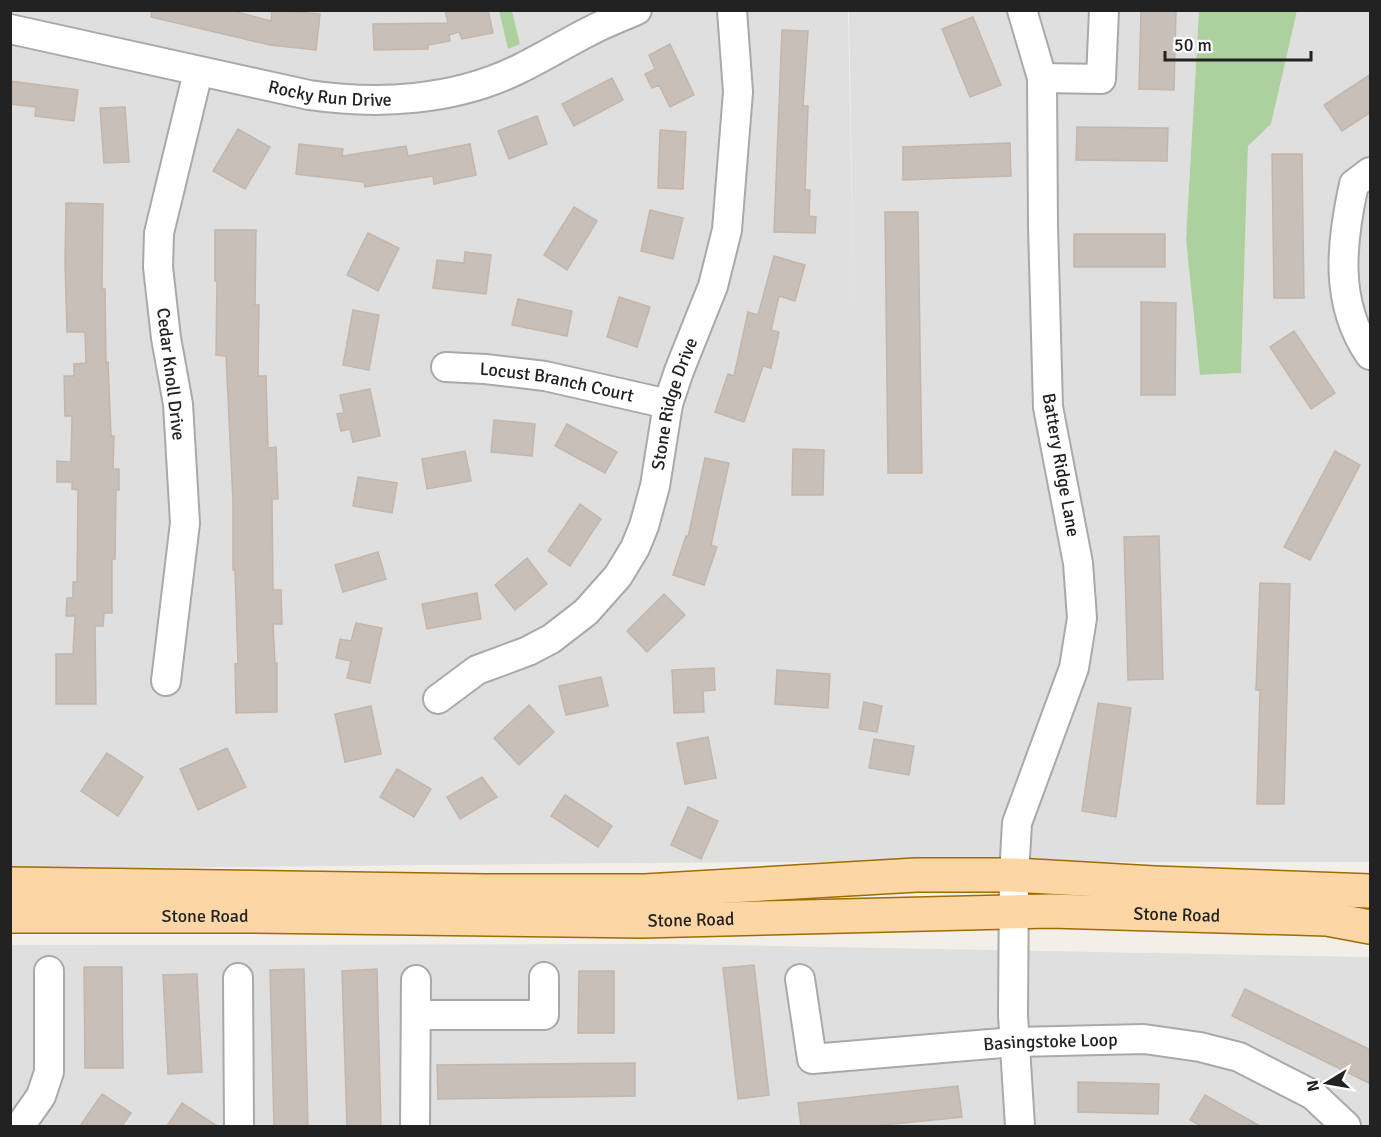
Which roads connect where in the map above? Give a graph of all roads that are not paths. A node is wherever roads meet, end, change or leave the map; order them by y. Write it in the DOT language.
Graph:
graph roads {
  1 [pos="637,10"];
  2 [pos="732,10"];
  3 [pos="1022,10"];
  4 [pos="1104,10"];
  5 [pos="10,29"];
  6 [pos="198,72"];
  7 [pos="1042,78"];
  8 [pos="1371,172"];
  9 [pos="1371,355"];
  10 [pos="446,367"];
  11 [pos="668,404"];
  12 [pos="166,681"];
  13 [pos="438,699"];
  14 [pos="1014,875"];
  15 [pos="10,884"];
  16 [pos="1371,891"];
  17 [pos="1014,911"];
  18 [pos="10,916"];
  19 [pos="1371,927"];
  20 [pos="49,971"];
  21 [pos="544,977"];
  22 [pos="238,978"];
  23 [pos="800,979"];
  24 [pos="416,980"];
  25 [pos="416,1015"];
  26 [pos="1014,1042"];
  27 [pos="20,1126"];
  28 [pos="239,1126"];
  29 [pos="415,1126"];
  30 [pos="1020,1126"];
  31 [pos="1346,1126"];
  1 -- 6 [label="street, Rocky Run Drive"];
  2 -- 11 [label="street, Stone Ridge Drive"];
  3 -- 7 [label="street, Battery Ridge Lane"];
  4 -- 7 [label="street"];
  5 -- 6 [label="street, Rocky Run Drive"];
  6 -- 12 [label="street, Cedar Knoll Drive"];
  7 -- 14 [label="street, Battery Ridge Lane"];
  8 -- 9 [label="street"];
  10 -- 11 [label="street, Locust Branch Court"];
  11 -- 13 [label="street, Stone Ridge Drive"];
  14 -- 15 [label="main road, Stone Road"];
  14 -- 16 [label="main road, Stone Road"];
  14 -- 17 [label="street, Battery Ridge Lane"];
  17 -- 18 [label="main road, Stone Road"];
  17 -- 19 [label="main road, Stone Road"];
  17 -- 26 [label="street, Battery Ridge Lane"];
  20 -- 27 [label="street"];
  21 -- 25 [label="street"];
  22 -- 28 [label="street"];
  23 -- 26 [label="street, Basingstoke Loop"];
  24 -- 25 [label="street"];
  25 -- 29 [label="street"];
  26 -- 30 [label="street, Battery Ridge Lane"];
  26 -- 31 [label="street, Basingstoke Loop"];
}
